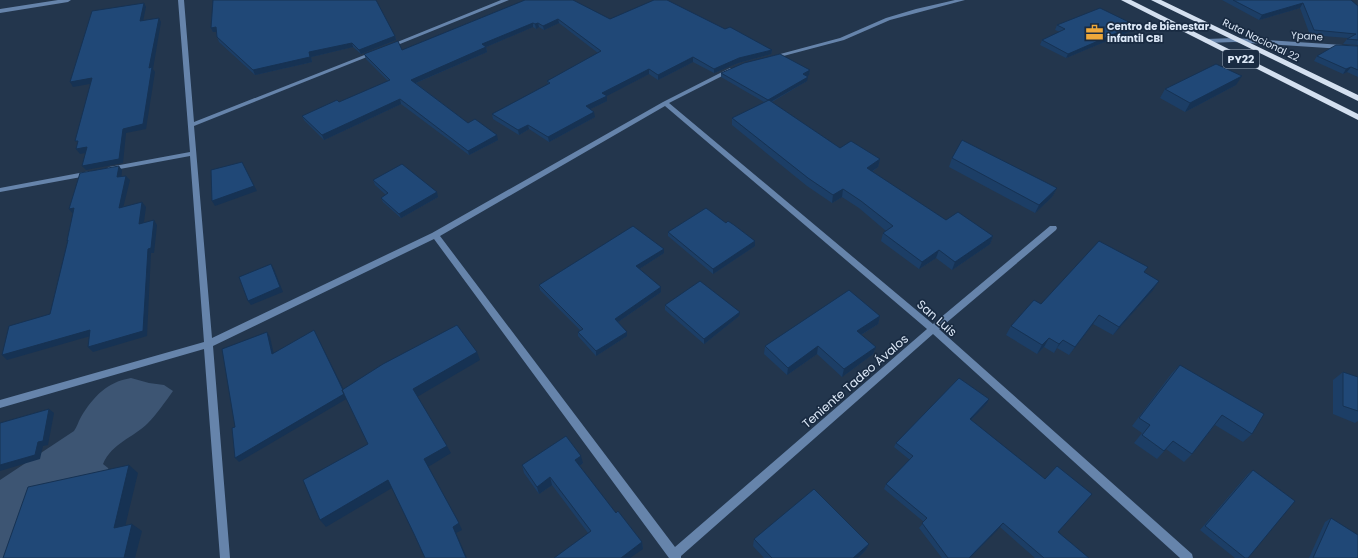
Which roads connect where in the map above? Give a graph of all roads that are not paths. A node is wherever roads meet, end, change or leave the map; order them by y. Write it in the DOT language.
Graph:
graph roads {
  1 [pos="68,0"];
  2 [pos="181,0"];
  3 [pos="506,0"];
  4 [pos="962,0"];
  5 [pos="1125,0"];
  6 [pos="1155,0"];
  7 [pos="0,11"];
  8 [pos="1234,40"];
  9 [pos="1206,41"];
  10 [pos="1358,48"];
  11 [pos="762,60"];
  12 [pos="734,68"];
  13 [pos="1358,98"];
  14 [pos="665,103"];
  15 [pos="1358,117"];
  16 [pos="191,125"];
  17 [pos="193,153"];
  18 [pos="0,190"];
  19 [pos="1053,228"];
  20 [pos="435,235"];
  21 [pos="933,329"];
  22 [pos="208,344"];
  23 [pos="0,404"];
  24 [pos="675,557"];
  25 [pos="225,558"];
  26 [pos="1188,558"];
  1 -- 7 [label="street"];
  2 -- 16 [label="street"];
  3 -- 16 [label="street"];
  4 -- 11 [label="street"];
  5 -- 9 [label="highway, PY22"];
  6 -- 8 [label="highway, Ruta Nacional 22 / PY22"];
  8 -- 9 [label="street, Ypane"];
  8 -- 10 [label="street, Ypane"];
  8 -- 13 [label="highway, Ruta Nacional 22 / PY22"];
  9 -- 15 [label="highway, PY22"];
  12 -- 14 [label="street"];
  14 -- 20 [label="street"];
  14 -- 21 [label="street, San Luis"];
  16 -- 17 [label="street"];
  17 -- 18 [label="street"];
  17 -- 22 [label="street"];
  19 -- 21 [label="street, Teniente Tadeo Ávalos"];
  20 -- 22 [label="street"];
  20 -- 24 [label="street"];
  21 -- 24 [label="street, Teniente Tadeo Ávalos"];
  21 -- 26 [label="street, San Luis"];
  22 -- 23 [label="street"];
  22 -- 25 [label="street"];
}
